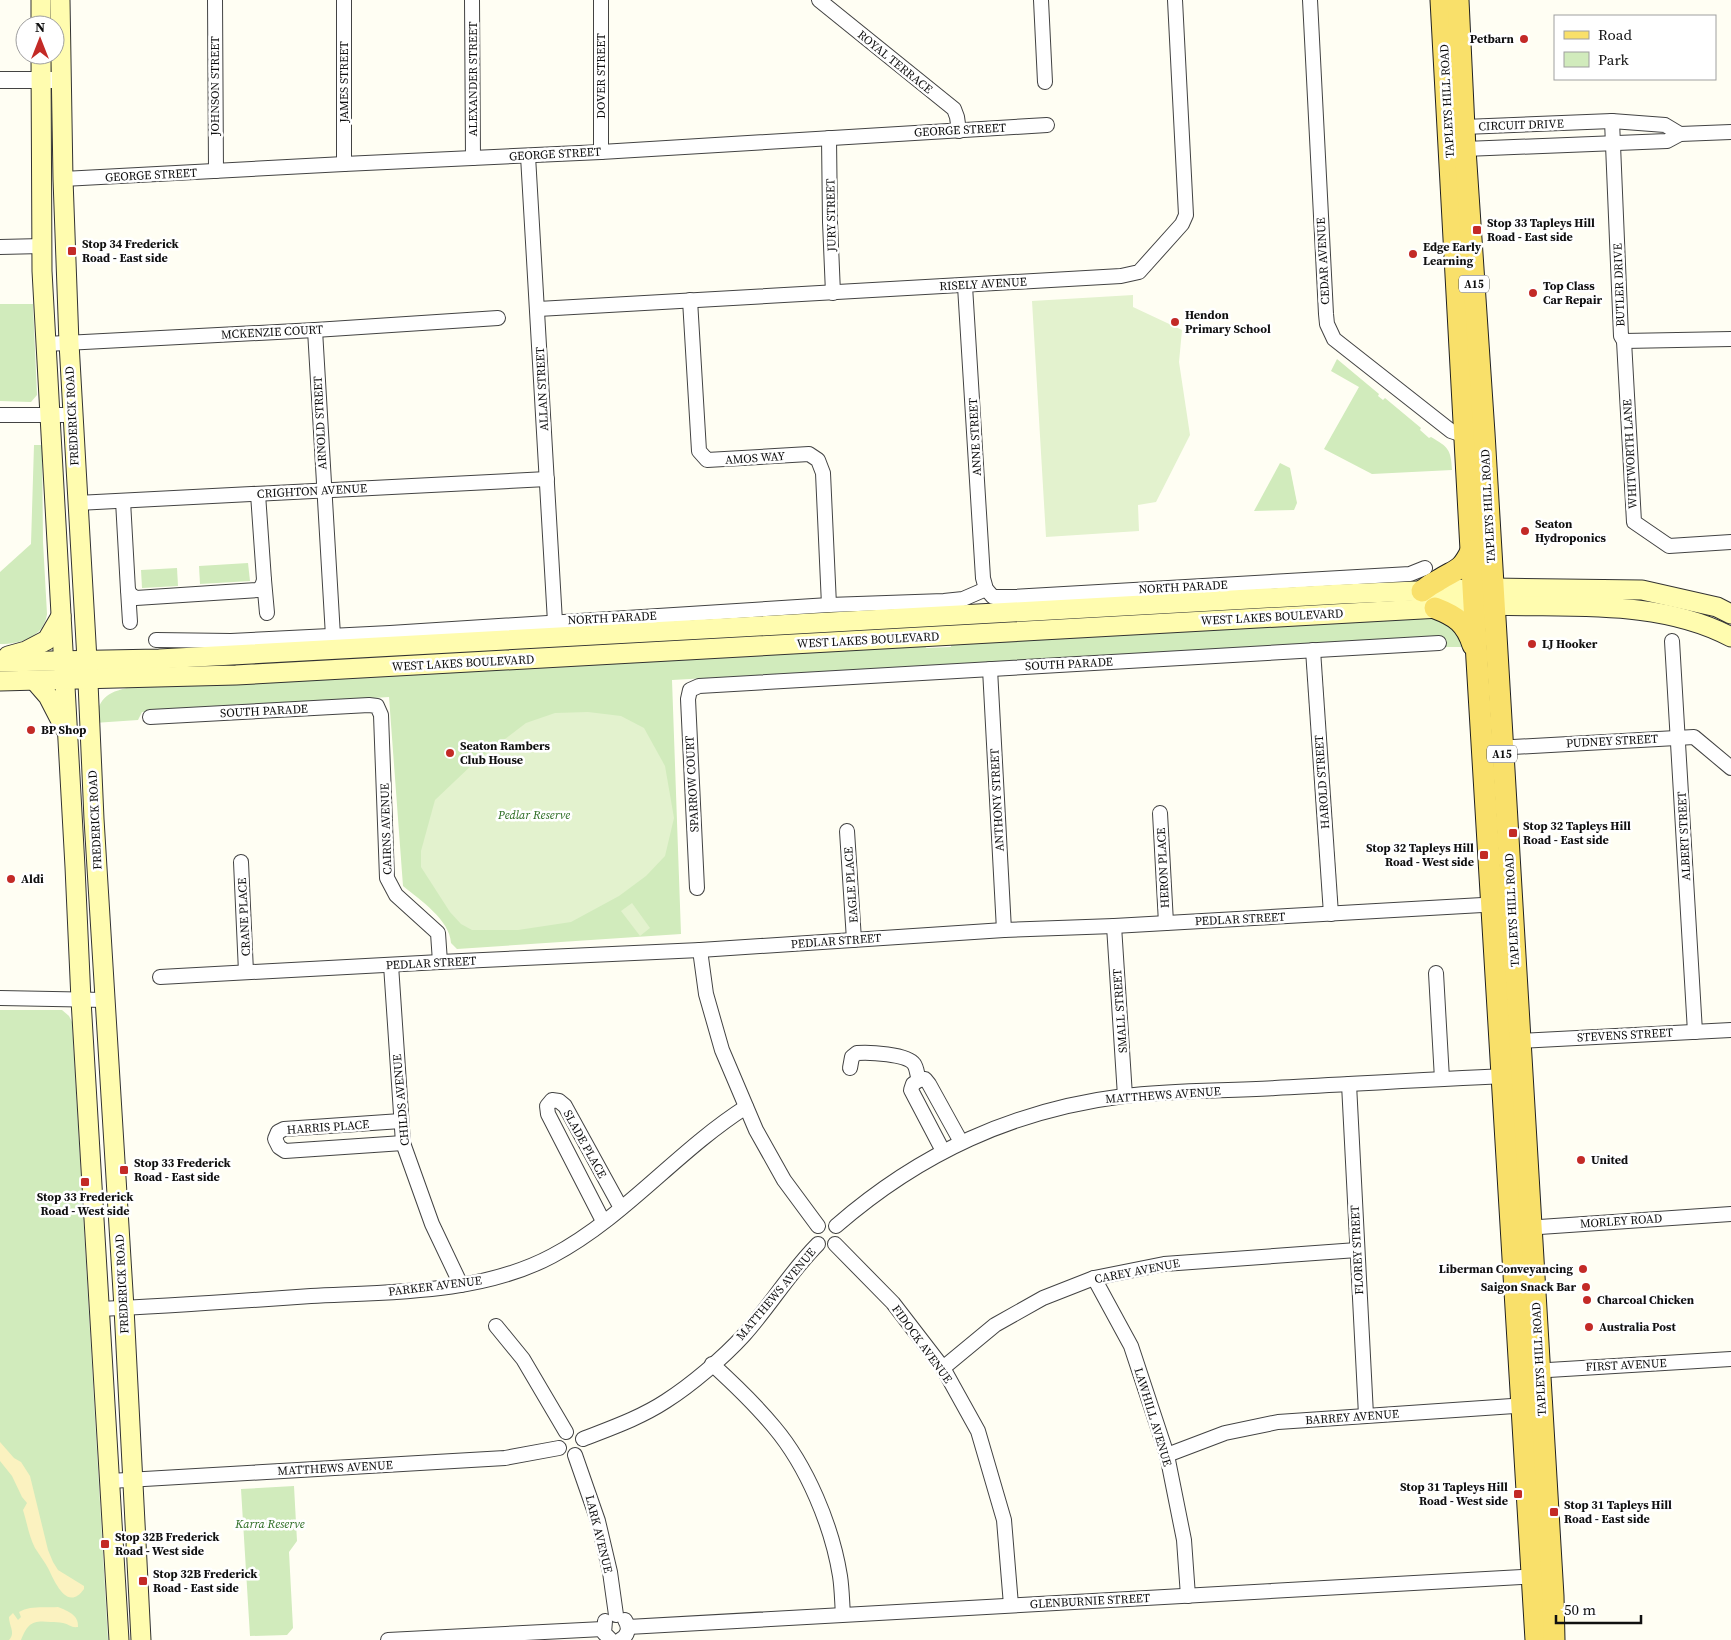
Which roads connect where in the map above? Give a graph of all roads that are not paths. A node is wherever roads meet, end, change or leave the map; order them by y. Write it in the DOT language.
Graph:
graph roads {
  1 [pos="41,0"];
  2 [pos="60,0"];
  3 [pos="215,0"];
  4 [pos="344,0"];
  5 [pos="472,0"];
  6 [pos="601,0"];
  7 [pos="820,0"];
  8 [pos="1041,0"];
  9 [pos="1174,0"];
  10 [pos="1310,0"];
  11 [pos="1441,0"];
  12 [pos="1458,0"];
  13 [pos="41,15"];
  14 [pos="40,65"];
  15 [pos="0,80"];
  16 [pos="40,80"];
  17 [pos="61,80"];
  18 [pos="1045,82"];
  19 [pos="1612,122"];
  20 [pos="1047,125"];
  21 [pos="959,131"];
  22 [pos="1731,132"];
  23 [pos="1680,134"];
  24 [pos="829,138"];
  25 [pos="1459,138"];
  26 [pos="1613,143"];
  27 [pos="601,152"];
  28 [pos="528,156"];
  29 [pos="473,158"];
  30 [pos="344,164"];
  31 [pos="216,171"];
  32 [pos="63,180"];
  33 [pos="42,246"];
  34 [pos="0,247"];
  35 [pos="966,286"];
  36 [pos="833,293"];
  37 [pos="690,300"];
  38 [pos="538,309"];
  39 [pos="498,318"];
  40 [pos="315,330"];
  41 [pos="1731,339"];
  42 [pos="1624,341"];
  43 [pos="69,343"];
  44 [pos="46,344"];
  45 [pos="72,414"];
  46 [pos="0,415"];
  47 [pos="50,415"];
  48 [pos="1474,434"];
  49 [pos="547,479"];
  50 [pos="324,490"];
  51 [pos="258,494"];
  52 [pos="123,501"];
  53 [pos="77,503"];
  54 [pos="1731,542"];
  55 [pos="1471,551"];
  56 [pos="1425,568"];
  57 [pos="1330,578"];
  58 [pos="264,580"];
  59 [pos="986,589"];
  60 [pos="128,590"];
  61 [pos="1422,591"];
  62 [pos="1342,594"];
  63 [pos="1036,595"];
  64 [pos="1483,597"];
  65 [pos="829,605"];
  66 [pos="1435,608"];
  67 [pos="1051,610"];
  68 [pos="267,613"];
  69 [pos="1731,614"];
  70 [pos="61,616"];
  71 [pos="84,620"];
  72 [pos="130,622"];
  73 [pos="555,622"];
  74 [pos="333,636"];
  75 [pos="1731,637"];
  76 [pos="156,640"];
  77 [pos="183,640"];
  78 [pos="1672,641"];
  79 [pos="1439,643"];
  80 [pos="1313,650"];
  81 [pos="159,659"];
  82 [pos="0,660"];
  83 [pos="64,660"];
  84 [pos="115,660"];
  85 [pos="1477,660"];
  86 [pos="88,669"];
  87 [pos="990,669"];
  88 [pos="133,677"];
  89 [pos="64,680"];
  90 [pos="0,681"];
  91 [pos="35,681"];
  92 [pos="699,686"];
  93 [pos="377,706"];
  94 [pos="90,716"];
  95 [pos="150,717"];
  96 [pos="68,735"];
  97 [pos="1678,738"];
  98 [pos="1492,748"];
  99 [pos="1731,768"];
  100 [pos="1160,813"];
  101 [pos="847,831"];
  102 [pos="241,862"];
  103 [pos="697,888"];
  104 [pos="1501,904"];
  105 [pos="1331,914"];
  106 [pos="1166,923"];
  107 [pos="1114,926"];
  108 [pos="1004,930"];
  109 [pos="854,940"];
  110 [pos="700,950"];
  111 [pos="440,962"];
  112 [pos="391,965"];
  113 [pos="246,972"];
  114 [pos="1436,973"];
  115 [pos="160,977"];
  116 [pos="0,998"];
  117 [pos="81,1000"];
  118 [pos="105,1000"];
  119 [pos="1731,1030"];
  120 [pos="1695,1032"];
  121 [pos="1520,1041"];
  122 [pos="850,1068"];
  123 [pos="1512,1076"];
  124 [pos="1442,1079"];
  125 [pos="919,1080"];
  126 [pos="1349,1084"];
  127 [pos="1125,1096"];
  128 [pos="746,1107"];
  129 [pos="400,1121"];
  130 [pos="961,1142"];
  131 [pos="402,1143"];
  132 [pos="942,1151"];
  133 [pos="621,1208"];
  134 [pos="1731,1214"];
  135 [pos="603,1221"];
  136 [pos="818,1226"];
  137 [pos="836,1226"];
  138 [pos="1521,1228"];
  139 [pos="818,1244"];
  140 [pos="835,1244"];
  141 [pos="1357,1250"];
  142 [pos="1094,1278"];
  143 [pos="461,1285"];
  144 [pos="124,1308"];
  145 [pos="100,1309"];
  146 [pos="496,1326"];
  147 [pos="1731,1360"];
  148 [pos="712,1364"];
  149 [pos="943,1368"];
  150 [pos="1530,1371"];
  151 [pos="1532,1405"];
  152 [pos="1366,1415"];
  153 [pos="566,1432"];
  154 [pos="583,1439"];
  155 [pos="558,1448"];
  156 [pos="575,1455"];
  157 [pos="1167,1455"];
  158 [pos="133,1480"];
  159 [pos="110,1481"];
  160 [pos="1542,1576"];
  161 [pos="1188,1596"];
  162 [pos="1011,1605"];
  163 [pos="843,1614"];
  164 [pos="616,1615"];
  165 [pos="628,1627"];
  166 [pos="607,1634"];
  167 [pos="119,1640"];
  168 [pos="141,1640"];
  169 [pos="388,1640"];
  170 [pos="620,1640"];
  171 [pos="1536,1640"];
  172 [pos="1554,1640"];
  1 -- 13 [label="main road"];
  2 -- 17 [label="main road, FREDERICK ROAD"];
  3 -- 31 [label="street, JOHNSON STREET"];
  4 -- 30 [label="street, JAMES STREET"];
  5 -- 29 [label="street, ALEXANDER STREET"];
  6 -- 27 [label="street, DOVER STREET"];
  7 -- 21 [label="street, ROYAL TERRACE"];
  8 -- 18 [label="street"];
  9 -- 35 [label="street, RISELY AVENUE"];
  10 -- 48 [label="street, CEDAR AVENUE"];
  11 -- 25 [label="main road, TAPLEYS HILL ROAD / A15"];
  12 -- 25 [label="main road, TAPLEYS HILL ROAD / A15"];
  14 -- 16 [label="main road, FREDERICK ROAD"];
  15 -- 16 [label="street"];
  16 -- 17 [label="street"];
  16 -- 33 [label="main road, FREDERICK ROAD"];
  17 -- 32 [label="main road, FREDERICK ROAD"];
  19 -- 23 [label="street, CIRCUIT DRIVE"];
  19 -- 25 [label="street, CIRCUIT DRIVE"];
  19 -- 26 [label="street, BUTLER DRIVE"];
  20 -- 21 [label="street, GEORGE STREET"];
  21 -- 24 [label="street, GEORGE STREET"];
  22 -- 23 [label="street, CIRCUIT DRIVE"];
  23 -- 26 [label="street, CIRCUIT DRIVE"];
  24 -- 27 [label="street, GEORGE STREET"];
  24 -- 36 [label="street, JURY STREET"];
  25 -- 26 [label="street, CIRCUIT DRIVE"];
  25 -- 48 [label="main road, TAPLEYS HILL ROAD / A15"];
  26 -- 42 [label="street, BUTLER DRIVE"];
  27 -- 28 [label="street, GEORGE STREET"];
  28 -- 29 [label="street, GEORGE STREET"];
  28 -- 38 [label="street, ALLAN STREET"];
  29 -- 30 [label="street, GEORGE STREET"];
  30 -- 31 [label="street, GEORGE STREET"];
  31 -- 32 [label="street, GEORGE STREET"];
  32 -- 43 [label="main road, FREDERICK ROAD"];
  33 -- 34 [label="street"];
  33 -- 44 [label="main road, FREDERICK ROAD"];
  35 -- 36 [label="street, RISELY AVENUE"];
  35 -- 59 [label="street, ANNE STREET"];
  36 -- 37 [label="street, RISELY AVENUE"];
  37 -- 38 [label="street, RISELY AVENUE"];
  37 -- 65 [label="street, AMOS WAY"];
  38 -- 49 [label="street, ALLAN STREET"];
  39 -- 40 [label="street, MCKENZIE COURT"];
  40 -- 43 [label="street, MCKENZIE COURT"];
  40 -- 50 [label="street, ARNOLD STREET"];
  41 -- 42 [label="street, BUTLER DRIVE"];
  42 -- 54 [label="street, WHITWORTH LANE"];
  43 -- 44 [label="street, MCKENZIE COURT"];
  43 -- 45 [label="main road, FREDERICK ROAD"];
  44 -- 47 [label="main road, FREDERICK ROAD"];
  45 -- 47 [label="street"];
  45 -- 53 [label="main road, FREDERICK ROAD"];
  46 -- 47 [label="street"];
  47 -- 70 [label="main road, FREDERICK ROAD"];
  48 -- 55 [label="main road, TAPLEYS HILL ROAD / A15"];
  48 -- 64 [label="main road, TAPLEYS HILL ROAD / A15"];
  49 -- 50 [label="street, CRIGHTON AVENUE"];
  49 -- 73 [label="street, ALLAN STREET"];
  50 -- 51 [label="street, CRIGHTON AVENUE"];
  50 -- 74 [label="street, ARNOLD STREET"];
  51 -- 52 [label="street, CRIGHTON AVENUE"];
  51 -- 58 [label="street"];
  52 -- 53 [label="street, CRIGHTON AVENUE"];
  52 -- 60 [label="street"];
  53 -- 71 [label="main road, FREDERICK ROAD"];
  55 -- 61 [label="main road"];
  55 -- 64 [label="main road, TAPLEYS HILL ROAD / A15"];
  56 -- 57 [label="street, NORTH PARADE"];
  57 -- 62 [label="street"];
  57 -- 63 [label="street, NORTH PARADE"];
  58 -- 60 [label="street"];
  58 -- 68 [label="street"];
  59 -- 63 [label="street, NORTH PARADE"];
  59 -- 65 [label="street, NORTH PARADE"];
  60 -- 72 [label="street"];
  61 -- 62 [label="main road, WEST LAKES BOULEVARD"];
  61 -- 64 [label="main road, WEST LAKES BOULEVARD"];
  62 -- 67 [label="main road, WEST LAKES BOULEVARD"];
  63 -- 67 [label="street"];
  64 -- 66 [label="main road, WEST LAKES BOULEVARD"];
  64 -- 69 [label="main road, WEST LAKES BOULEVARD"];
  64 -- 75 [label="main road, WEST LAKES BOULEVARD"];
  64 -- 85 [label="main road, TAPLEYS HILL ROAD / A15"];
  64 -- 98 [label="main road, TAPLEYS HILL ROAD / A15"];
  65 -- 73 [label="street, NORTH PARADE"];
  66 -- 85 [label="main road"];
  66 -- 88 [label="main road, WEST LAKES BOULEVARD"];
  67 -- 81 [label="main road, WEST LAKES BOULEVARD"];
  70 -- 82 [label="main road"];
  70 -- 83 [label="main road, FREDERICK ROAD"];
  71 -- 84 [label="main road"];
  71 -- 86 [label="main road, FREDERICK ROAD"];
  73 -- 74 [label="street, NORTH PARADE"];
  74 -- 77 [label="street, NORTH PARADE"];
  76 -- 77 [label="street, NORTH PARADE"];
  77 -- 81 [label="street"];
  78 -- 97 [label="street, ALBERT STREET"];
  79 -- 80 [label="street, SOUTH PARADE"];
  80 -- 87 [label="street, SOUTH PARADE"];
  80 -- 105 [label="street, HAROLD STREET"];
  81 -- 84 [label="main road, WEST LAKES BOULEVARD"];
  82 -- 83 [label="main road, WEST LAKES BOULEVARD"];
  83 -- 86 [label="main road, WEST LAKES BOULEVARD"];
  83 -- 89 [label="main road, FREDERICK ROAD"];
  84 -- 86 [label="main road, WEST LAKES BOULEVARD"];
  85 -- 98 [label="main road, TAPLEYS HILL ROAD / A15"];
  86 -- 88 [label="main road, WEST LAKES BOULEVARD"];
  86 -- 89 [label="main road, WEST LAKES BOULEVARD"];
  86 -- 94 [label="main road, FREDERICK ROAD"];
  87 -- 92 [label="street, SOUTH PARADE"];
  87 -- 108 [label="street, ANTHONY STREET"];
  88 -- 94 [label="main road"];
  89 -- 91 [label="main road, WEST LAKES BOULEVARD"];
  89 -- 96 [label="main road, FREDERICK ROAD"];
  90 -- 91 [label="main road, WEST LAKES BOULEVARD"];
  91 -- 96 [label="main road"];
  92 -- 103 [label="street, SPARROW COURT"];
  93 -- 95 [label="street, SOUTH PARADE"];
  93 -- 111 [label="street, CAIRNS AVENUE"];
  94 -- 118 [label="main road, FREDERICK ROAD"];
  96 -- 117 [label="main road, FREDERICK ROAD"];
  97 -- 98 [label="street, PUDNEY STREET"];
  97 -- 99 [label="street, PUDNEY STREET"];
  97 -- 120 [label="street, ALBERT STREET"];
  98 -- 104 [label="main road, TAPLEYS HILL ROAD / A15"];
  100 -- 106 [label="street, HERON PLACE"];
  101 -- 109 [label="street, EAGLE PLACE"];
  102 -- 113 [label="street, CRANE PLACE"];
  104 -- 105 [label="street, PEDLAR STREET"];
  104 -- 121 [label="main road, TAPLEYS HILL ROAD / A15"];
  104 -- 123 [label="main road, TAPLEYS HILL ROAD / A15"];
  105 -- 106 [label="street, PEDLAR STREET"];
  106 -- 107 [label="street, PEDLAR STREET"];
  107 -- 108 [label="street, PEDLAR STREET"];
  107 -- 127 [label="street, SMALL STREET"];
  108 -- 109 [label="street, PEDLAR STREET"];
  109 -- 110 [label="street, PEDLAR STREET"];
  110 -- 111 [label="street, PEDLAR STREET"];
  110 -- 128 [label="street"];
  111 -- 112 [label="street, PEDLAR STREET"];
  112 -- 113 [label="street, PEDLAR STREET"];
  112 -- 129 [label="street, CHILDS AVENUE"];
  113 -- 115 [label="street, PEDLAR STREET"];
  114 -- 124 [label="street"];
  116 -- 117 [label="street"];
  117 -- 118 [label="street"];
  117 -- 145 [label="main road, FREDERICK ROAD"];
  118 -- 144 [label="main road, FREDERICK ROAD"];
  119 -- 120 [label="street, STEVENS STREET"];
  120 -- 121 [label="street, STEVENS STREET"];
  121 -- 123 [label="main road, TAPLEYS HILL ROAD / A15"];
  122 -- 125 [label="street"];
  123 -- 124 [label="street, MATTHEWS AVENUE"];
  123 -- 138 [label="main road, TAPLEYS HILL ROAD / A15"];
  124 -- 126 [label="street, MATTHEWS AVENUE"];
  125 -- 130 [label="street"];
  125 -- 132 [label="street"];
  126 -- 127 [label="street, MATTHEWS AVENUE"];
  126 -- 141 [label="street, FLOREY STREET"];
  127 -- 130 [label="street, MATTHEWS AVENUE"];
  128 -- 133 [label="street, PARKER AVENUE"];
  128 -- 136 [label="street"];
  129 -- 131 [label="street, CHILDS AVENUE"];
  129 -- 131 [label="street, HARRIS PLACE"];
  130 -- 132 [label="street, MATTHEWS AVENUE"];
  131 -- 143 [label="street, CHILDS AVENUE"];
  132 -- 137 [label="street, MATTHEWS AVENUE"];
  133 -- 135 [label="street, PARKER AVENUE"];
  133 -- 135 [label="street, SLADE PLACE"];
  134 -- 138 [label="street, MORLEY ROAD"];
  135 -- 143 [label="street, PARKER AVENUE"];
  136 -- 137 [label="street"];
  136 -- 139 [label="street"];
  137 -- 140 [label="street"];
  138 -- 150 [label="main road, TAPLEYS HILL ROAD / A15"];
  139 -- 140 [label="street"];
  139 -- 148 [label="street, MATTHEWS AVENUE"];
  140 -- 149 [label="street, FIDOCK AVENUE"];
  141 -- 142 [label="street, CAREY AVENUE"];
  141 -- 152 [label="street, FLOREY STREET"];
  142 -- 149 [label="street, CAREY AVENUE"];
  142 -- 157 [label="street, LAWHILL AVENUE"];
  143 -- 144 [label="street, PARKER AVENUE"];
  144 -- 145 [label="street, PARKER AVENUE"];
  144 -- 158 [label="main road, FREDERICK ROAD"];
  145 -- 159 [label="main road, FREDERICK ROAD"];
  146 -- 153 [label="street"];
  147 -- 150 [label="street, FIRST AVENUE"];
  148 -- 154 [label="street, MATTHEWS AVENUE"];
  148 -- 163 [label="street"];
  149 -- 162 [label="street, FIDOCK AVENUE"];
  150 -- 151 [label="main road, TAPLEYS HILL ROAD / A15"];
  151 -- 152 [label="street, BARREY AVENUE"];
  151 -- 160 [label="main road, TAPLEYS HILL ROAD / A15"];
  152 -- 157 [label="street, BARREY AVENUE"];
  153 -- 154 [label="street"];
  153 -- 155 [label="street"];
  154 -- 156 [label="street"];
  155 -- 156 [label="street"];
  155 -- 158 [label="street, MATTHEWS AVENUE"];
  156 -- 164 [label="street, LARK AVENUE"];
  157 -- 161 [label="street, LAWHILL AVENUE"];
  158 -- 159 [label="street, MATTHEWS AVENUE"];
  158 -- 168 [label="main road, FREDERICK ROAD"];
  159 -- 167 [label="main road, FREDERICK ROAD"];
  160 -- 161 [label="street, GLENBURNIE STREET"];
  160 -- 171 [label="main road, TAPLEYS HILL ROAD / A15"];
  160 -- 172 [label="main road, TAPLEYS HILL ROAD / A15"];
  161 -- 162 [label="street, GLENBURNIE STREET"];
  162 -- 163 [label="street, GLENBURNIE STREET"];
  163 -- 165 [label="street, GLENBURNIE STREET"];
  164 -- 165 [label="street"];
  164 -- 166 [label="street"];
  165 -- 170 [label="street"];
  166 -- 169 [label="street"];
}
